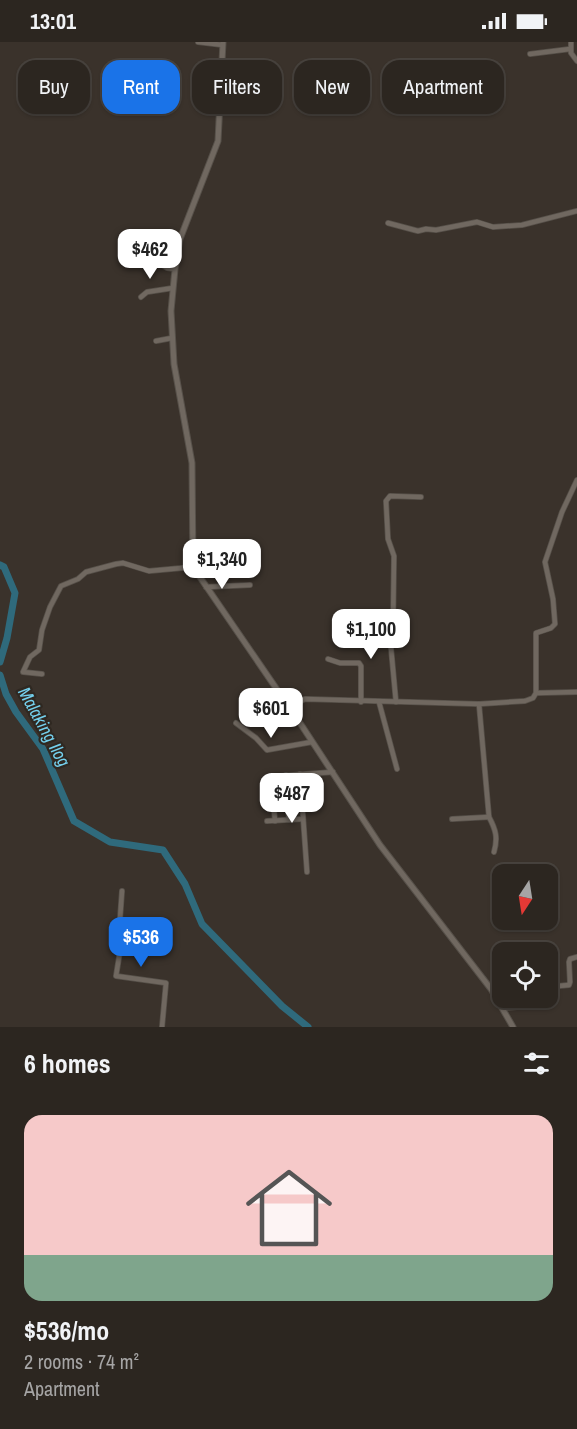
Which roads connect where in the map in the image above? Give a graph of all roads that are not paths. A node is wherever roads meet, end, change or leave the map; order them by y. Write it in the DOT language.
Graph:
graph roads {
  1 [pos="198,42"];
  2 [pos="571,42"];
  3 [pos="223,43"];
  4 [pos="570,49"];
  5 [pos="530,54"];
  6 [pos="577,61"];
  7 [pos="577,211"];
  8 [pos="388,223"];
  9 [pos="178,247"];
  10 [pos="160,253"];
  11 [pos="158,262"];
  12 [pos="175,269"];
  13 [pos="173,288"];
  14 [pos="141,297"];
  15 [pos="172,338"];
  16 [pos="156,340"];
  17 [pos="577,480"];
  18 [pos="422,496"];
  19 [pos="193,567"];
  20 [pos="250,585"];
  21 [pos="206,587"];
  22 [pos="328,659"];
  23 [pos="42,674"];
  24 [pos="577,692"];
  25 [pos="536,693"];
  26 [pos="361,702"];
  27 [pos="379,702"];
  28 [pos="396,702"];
  29 [pos="480,704"];
  30 [pos="294,713"];
  31 [pos="236,723"];
  32 [pos="312,742"];
  33 [pos="397,769"];
  34 [pos="333,772"];
  35 [pos="300,774"];
  36 [pos="286,775"];
  37 [pos="489,817"];
  38 [pos="303,819"];
  39 [pos="452,819"];
  40 [pos="289,820"];
  41 [pos="267,821"];
  42 [pos="275,821"];
  43 [pos="494,852"];
  44 [pos="307,872"];
  45 [pos="122,891"];
  46 [pos="577,957"];
  47 [pos="558,986"];
  48 [pos="492,989"];
  49 [pos="504,1008"];
  50 [pos="162,1027"];
  51 [pos="513,1027"];
  1 -- 3 [label="street"];
  2 -- 4 [label="street"];
  3 -- 9 [label="street"];
  4 -- 5 [label="street"];
  4 -- 6 [label="street"];
  7 -- 8 [label="street"];
  9 -- 10 [label="street"];
  9 -- 12 [label="street"];
  11 -- 12 [label="street"];
  12 -- 13 [label="street"];
  13 -- 14 [label="street"];
  13 -- 15 [label="street"];
  15 -- 16 [label="street"];
  15 -- 19 [label="street"];
  17 -- 25 [label="street"];
  18 -- 28 [label="street"];
  19 -- 21 [label="street"];
  19 -- 23 [label="street"];
  20 -- 21 [label="street"];
  21 -- 30 [label="street"];
  22 -- 26 [label="street"];
  24 -- 25 [label="street"];
  25 -- 29 [label="street"];
  26 -- 27 [label="street"];
  26 -- 30 [label="street"];
  27 -- 28 [label="street"];
  27 -- 33 [label="street"];
  28 -- 29 [label="street"];
  29 -- 37 [label="street"];
  30 -- 32 [label="street"];
  31 -- 32 [label="street"];
  32 -- 34 [label="street"];
  34 -- 35 [label="street"];
  34 -- 48 [label="street"];
  35 -- 36 [label="street"];
  35 -- 38 [label="street"];
  36 -- 40 [label="street"];
  36 -- 42 [label="street"];
  37 -- 39 [label="street"];
  37 -- 43 [label="street"];
  38 -- 40 [label="street"];
  38 -- 44 [label="street"];
  40 -- 42 [label="street"];
  41 -- 42 [label="street"];
  45 -- 50 [label="street"];
  46 -- 47 [label="street"];
  49 -- 51 [label="street"];
}
